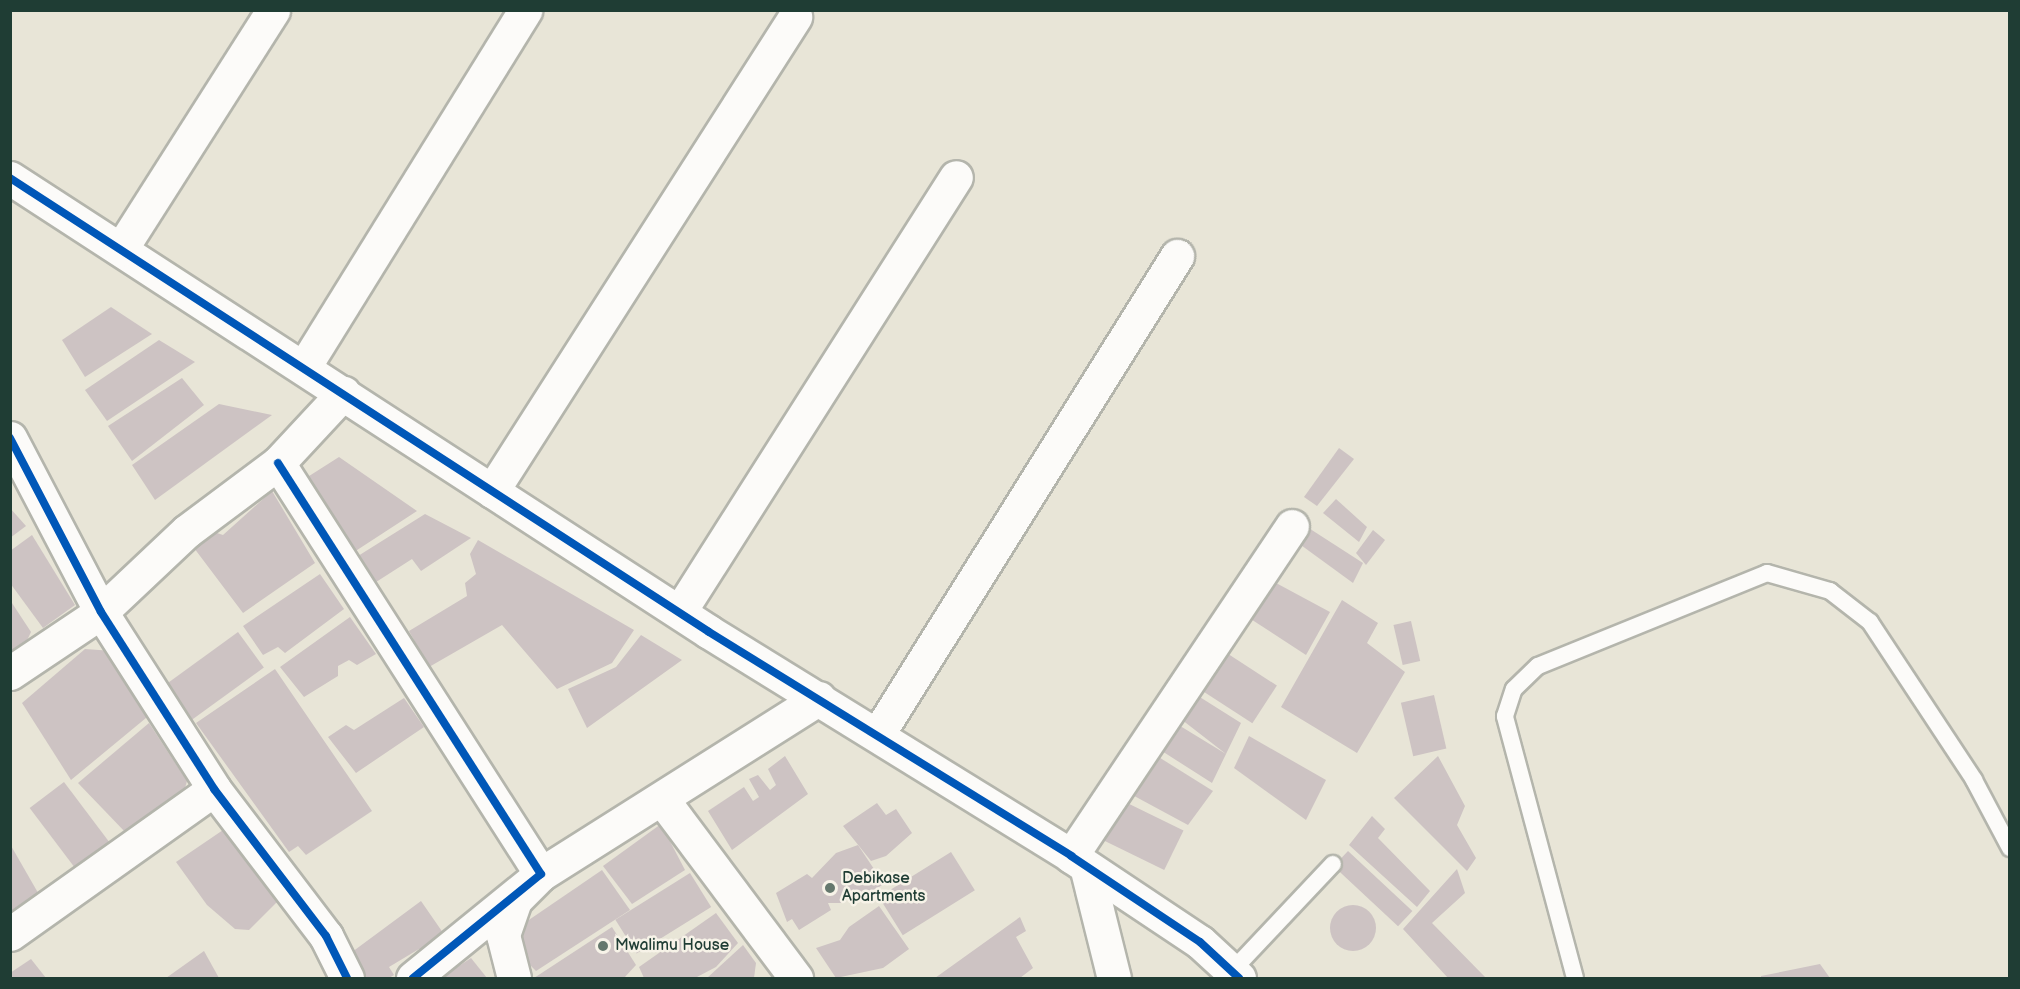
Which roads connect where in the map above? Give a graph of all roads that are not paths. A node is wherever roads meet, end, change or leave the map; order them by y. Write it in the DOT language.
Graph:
graph roads {
  1 [pos="273,10"];
  2 [pos="525,10"];
  3 [pos="795,17"];
  4 [pos="956,177"];
  5 [pos="10,178"];
  6 [pos="121,249"];
  7 [pos="1177,256"];
  8 [pos="304,367"];
  9 [pos="344,393"];
  10 [pos="10,438"];
  11 [pos="278,463"];
  12 [pos="492,491"];
  13 [pos="1292,526"];
  14 [pos="680,611"];
  15 [pos="101,612"];
  16 [pos="10,673"];
  17 [pos="819,698"];
  18 [pos="878,734"];
  19 [pos="214,789"];
  20 [pos="662,799"];
  21 [pos="2010,848"];
  22 [pos="1079,863"];
  23 [pos="1333,864"];
  24 [pos="541,874"];
  25 [pos="10,934"];
  26 [pos="1235,975"];
  27 [pos="346,978"];
  28 [pos="413,978"];
  29 [pos="514,978"];
  30 [pos="796,978"];
  31 [pos="1114,978"];
  32 [pos="1575,978"];
  1 -- 6 [label="street"];
  2 -- 8 [label="street"];
  3 -- 12 [label="street"];
  4 -- 14 [label="street"];
  5 -- 6 [label="street"];
  6 -- 8 [label="street"];
  7 -- 18 [label="street"];
  8 -- 9 [label="street"];
  9 -- 11 [label="street"];
  9 -- 12 [label="street"];
  10 -- 15 [label="street"];
  11 -- 15 [label="street"];
  11 -- 24 [label="street"];
  12 -- 14 [label="street"];
  13 -- 22 [label="street"];
  14 -- 17 [label="street"];
  15 -- 16 [label="street"];
  15 -- 19 [label="street"];
  17 -- 18 [label="street"];
  17 -- 20 [label="street"];
  18 -- 22 [label="street"];
  19 -- 25 [label="street"];
  19 -- 27 [label="street"];
  20 -- 24 [label="street"];
  20 -- 30 [label="street"];
  21 -- 32 [label="lane"];
  22 -- 26 [label="street"];
  22 -- 31 [label="street"];
  23 -- 26 [label="lane"];
  24 -- 28 [label="street"];
  24 -- 29 [label="street"];
}
